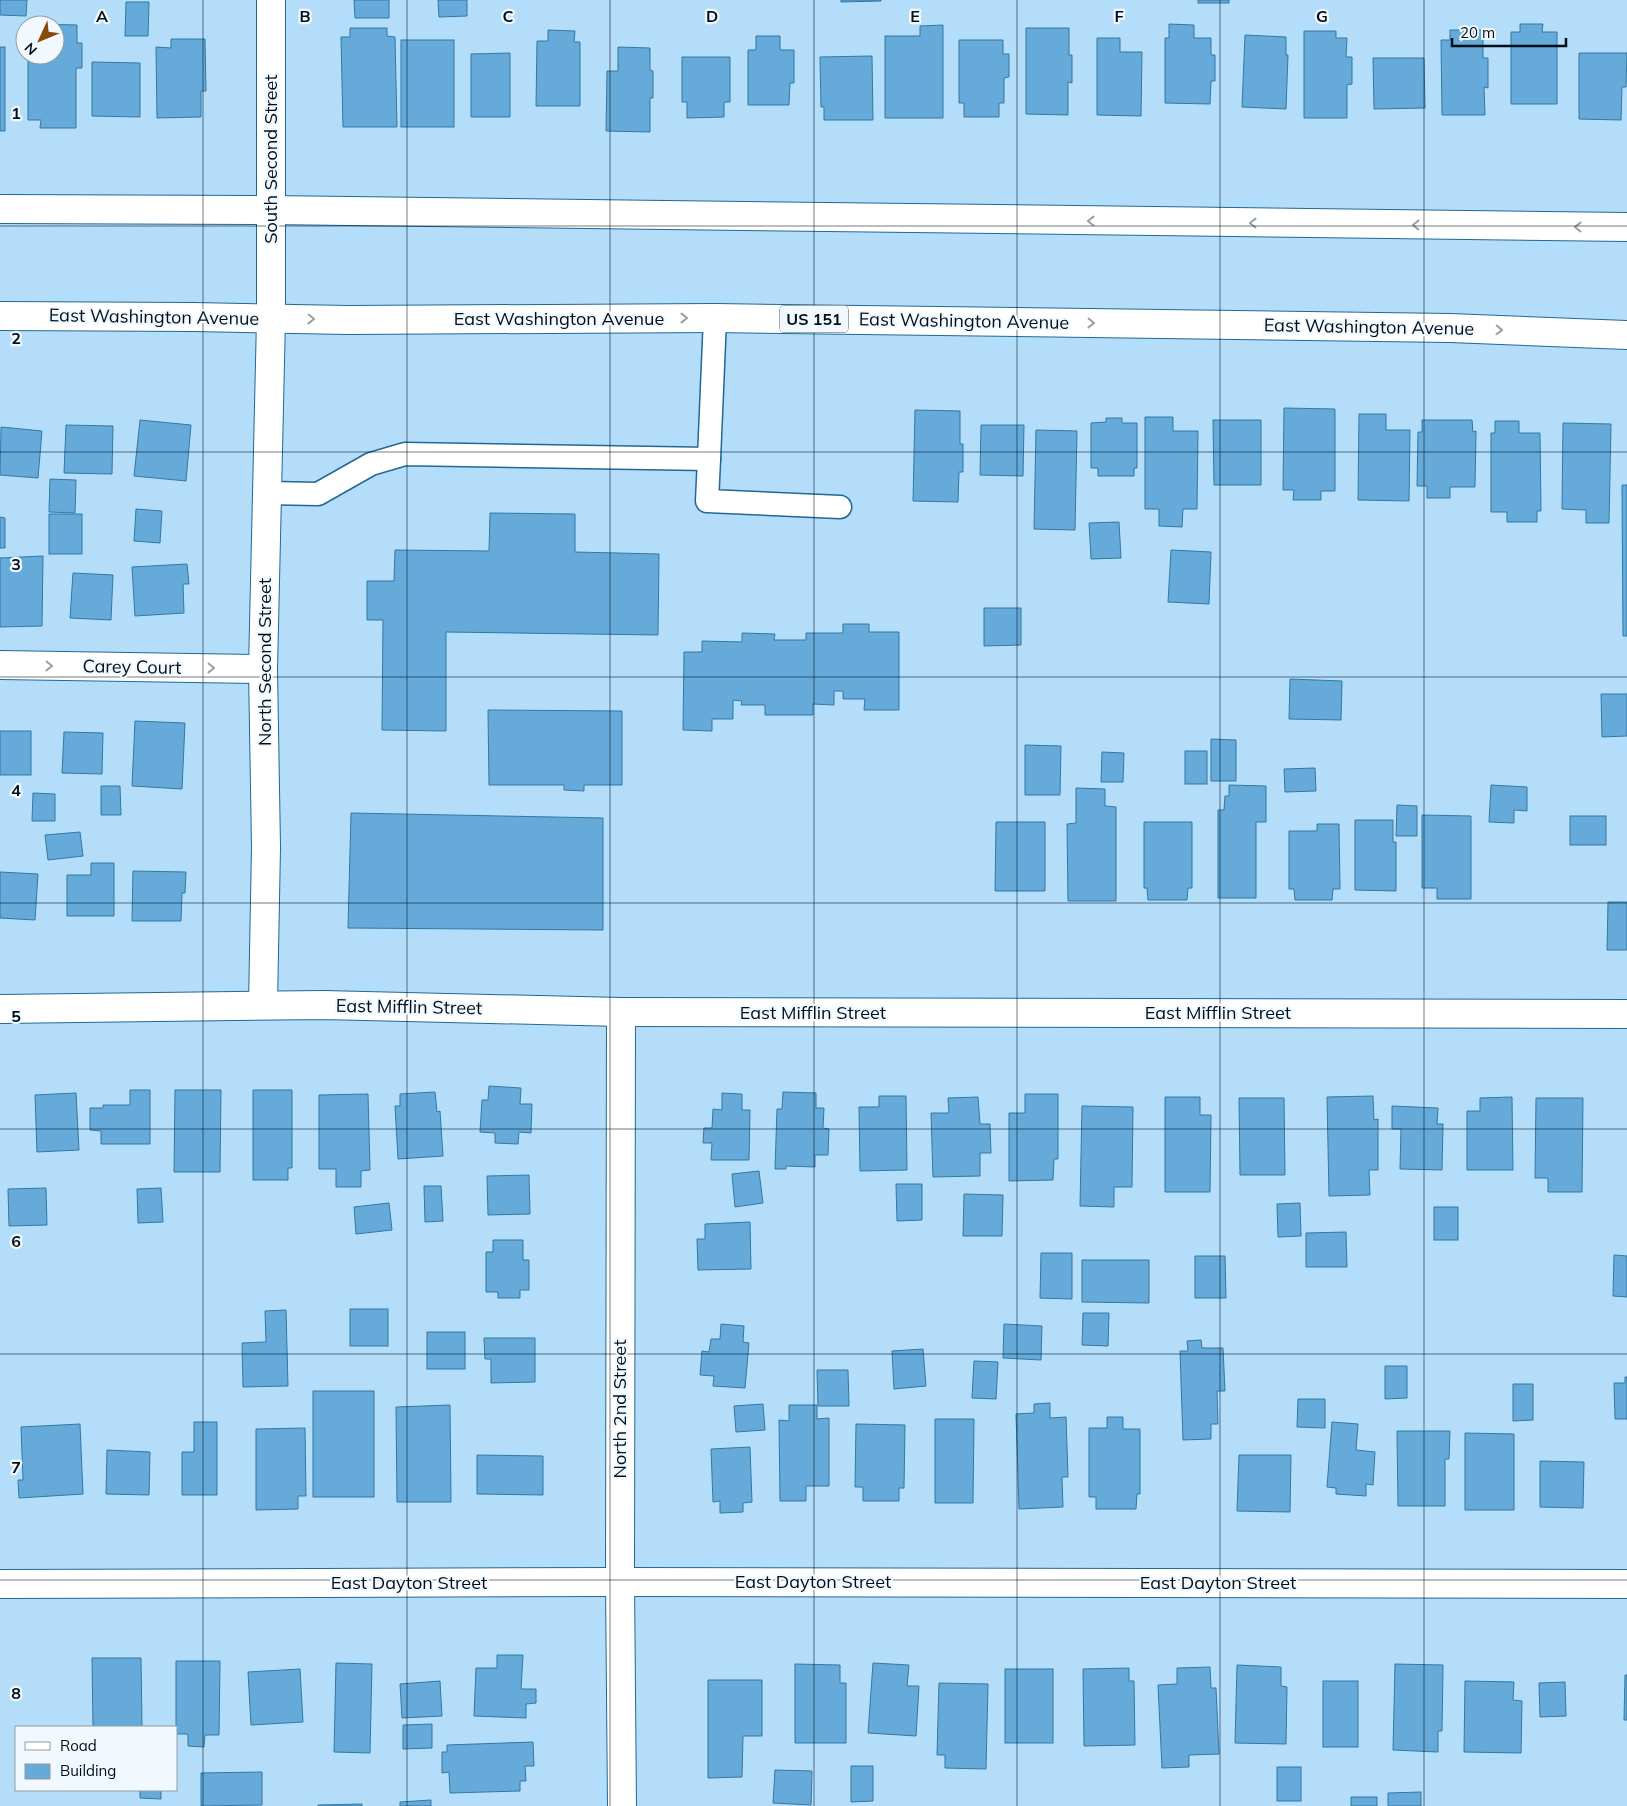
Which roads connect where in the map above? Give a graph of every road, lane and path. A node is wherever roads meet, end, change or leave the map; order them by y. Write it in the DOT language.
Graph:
graph roads {
  1 [pos="271,0"];
  2 [pos="0,209"];
  3 [pos="270,210"];
  4 [pos="1627,227"];
  5 [pos="0,316"];
  6 [pos="271,318"];
  7 [pos="715,318"];
  8 [pos="1627,335"];
  9 [pos="709,459"];
  10 [pos="268,493"];
  11 [pos="840,507"];
  12 [pos="0,665"];
  13 [pos="263,669"];
  14 [pos="263,1005"];
  15 [pos="0,1009"];
  16 [pos="621,1012"];
  17 [pos="1627,1014"];
  18 [pos="620,1582"];
  19 [pos="0,1584"];
  20 [pos="1627,1584"];
  21 [pos="622,1806"];
  1 -- 3 [label="street, South Second Street"];
  2 -- 3 [label="street"];
  4 -- 3 [label="street, one-way"];
  3 -- 6 [label="street, South Second Street"];
  5 -- 6 [label="street, East Washington Avenue / US 151"];
  6 -- 7 [label="street, East Washington Avenue / US 151, one-way"];
  6 -- 10 [label="street, North Second Street"];
  7 -- 8 [label="street, East Washington Avenue / US 151, one-way"];
  7 -- 9 [label="lane"];
  9 -- 10 [label="lane"];
  9 -- 11 [label="lane"];
  10 -- 13 [label="street, North Second Street"];
  12 -- 13 [label="street, Carey Court, one-way"];
  13 -- 14 [label="street, North Second Street"];
  14 -- 15 [label="street, East Mifflin Street"];
  14 -- 16 [label="street, East Mifflin Street"];
  16 -- 17 [label="street, East Mifflin Street"];
  16 -- 18 [label="street, North 2nd Street"];
  18 -- 19 [label="street, East Dayton Street"];
  18 -- 20 [label="street, East Dayton Street"];
  18 -- 21 [label="street, North 2nd Street"];
}
